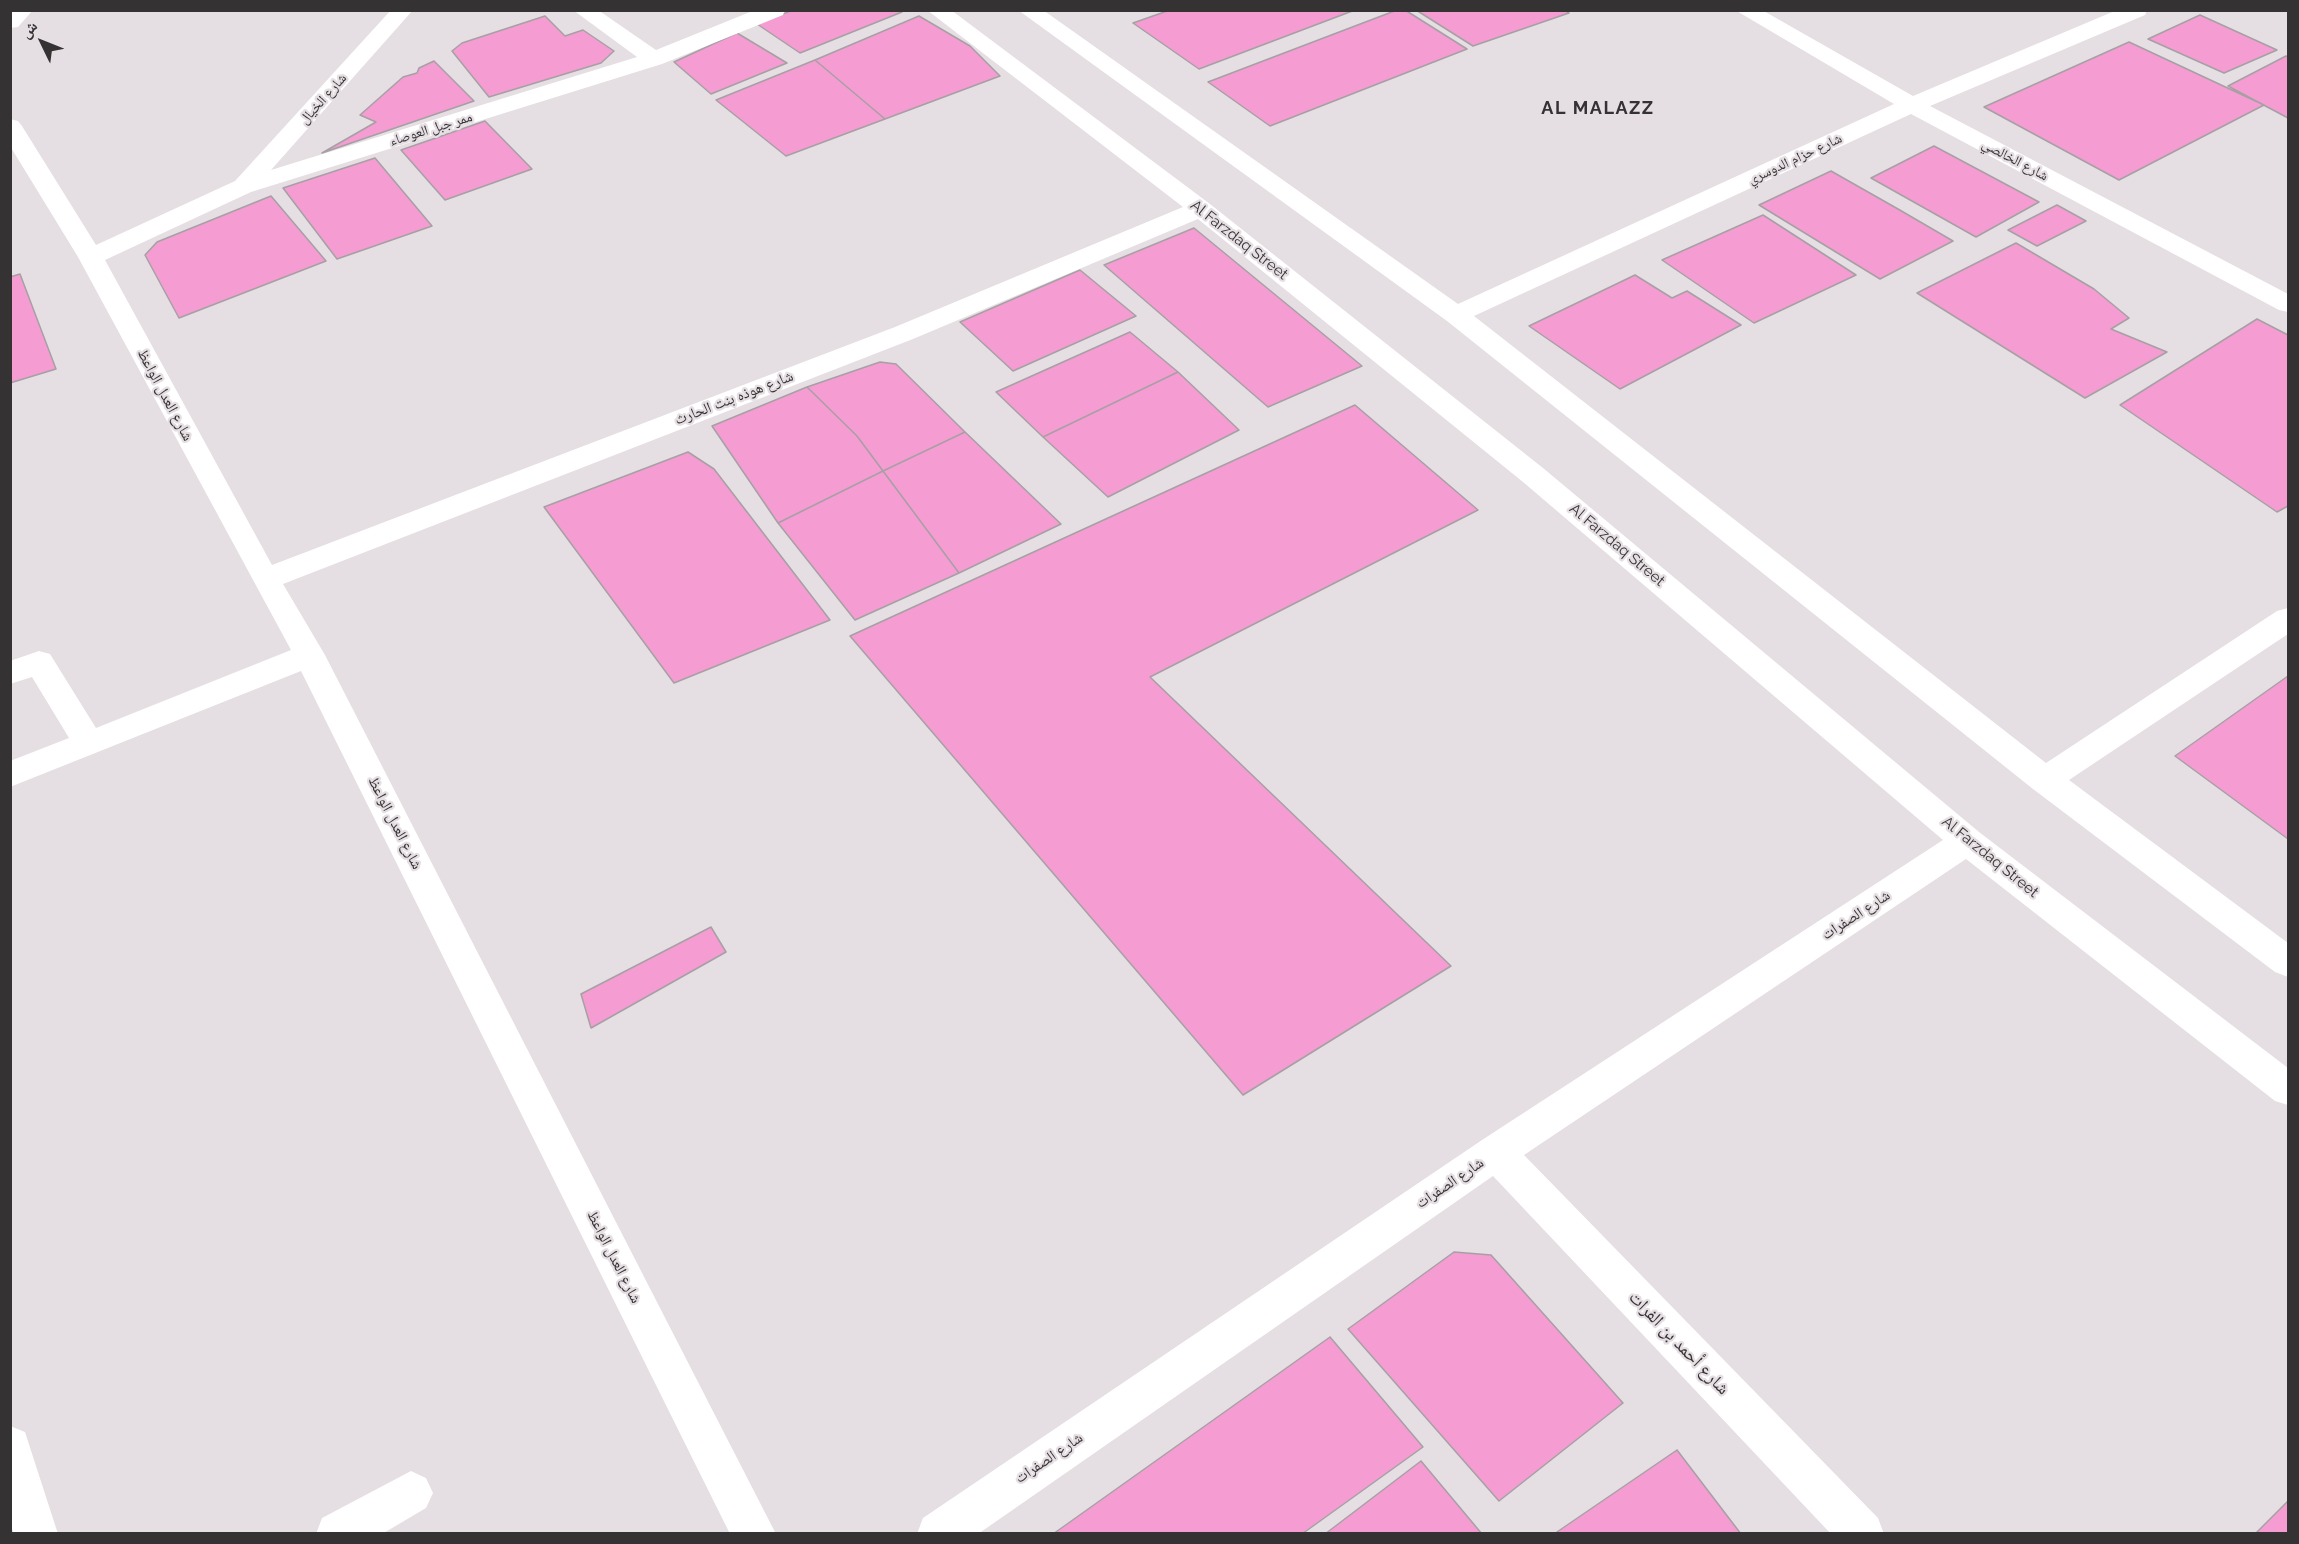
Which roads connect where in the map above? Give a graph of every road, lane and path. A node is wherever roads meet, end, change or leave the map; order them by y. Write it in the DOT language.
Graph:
graph roads {
  1 [pos="24,10"];
  2 [pos="403,10"];
  3 [pos="583,10"];
  4 [pos="775,10"];
  5 [pos="937,10"];
  6 [pos="1745,10"];
  7 [pos="2137,10"];
  8 [pos="1045,13"];
  9 [pos="10,22"];
  10 [pos="654,59"];
  11 [pos="1912,105"];
  12 [pos="10,126"];
  13 [pos="242,187"];
  14 [pos="1201,209"];
  15 [pos="91,257"];
  16 [pos="2289,304"];
  17 [pos="1456,315"];
  18 [pos="265,579"];
  19 [pos="2289,619"];
  20 [pos="309,655"];
  21 [pos="10,673"];
  22 [pos="89,744"];
  23 [pos="10,775"];
  24 [pos="2045,780"];
  25 [pos="1967,841"];
  26 [pos="2289,962"];
  27 [pos="2289,1089"];
  28 [pos="1496,1152"];
  29 [pos="10,1447"];
  30 [pos="411,1493"];
  31 [pos="36,1533"];
  32 [pos="338,1533"];
  33 [pos="754,1533"];
  34 [pos="939,1533"];
  35 [pos="1862,1533"];
  1 -- 9 [label="street"];
  2 -- 13 [label="street, شارع الخيال"];
  3 -- 10 [label="street"];
  4 -- 10 [label="street, ممر جبل العوصاء"];
  5 -- 14 [label="street, Al Farzdaq Street"];
  6 -- 11 [label="street, شارع الخالصي"];
  7 -- 11 [label="street, شارع حزام الدوسري"];
  8 -- 17 [label="street"];
  10 -- 13 [label="street, ممر جبل العوصاء"];
  11 -- 16 [label="street, شارع الخالصي"];
  11 -- 17 [label="street, شارع حزام الدوسري"];
  12 -- 15 [label="street, شارع العدل الواعظ"];
  13 -- 15 [label="street, ممر جبل العوصاء"];
  14 -- 18 [label="street, شارع هوذه بنت الحارث"];
  14 -- 25 [label="street, Al Farzdaq Street"];
  15 -- 18 [label="street, شارع العدل الواعظ"];
  17 -- 24 [label="street"];
  18 -- 20 [label="street, شارع العدل الواعظ"];
  19 -- 24 [label="street"];
  20 -- 22 [label="street"];
  20 -- 33 [label="street, شارع العدل الواعظ"];
  21 -- 22 [label="street"];
  22 -- 23 [label="street"];
  24 -- 26 [label="street"];
  25 -- 27 [label="street, Al Farzdaq Street"];
  25 -- 28 [label="street, شارع الصفرات"];
  28 -- 34 [label="street, شارع الصفرات"];
  28 -- 35 [label="street, شارع أحمد بن الفرات"];
  29 -- 31 [label="street"];
  30 -- 32 [label="street"];
}
